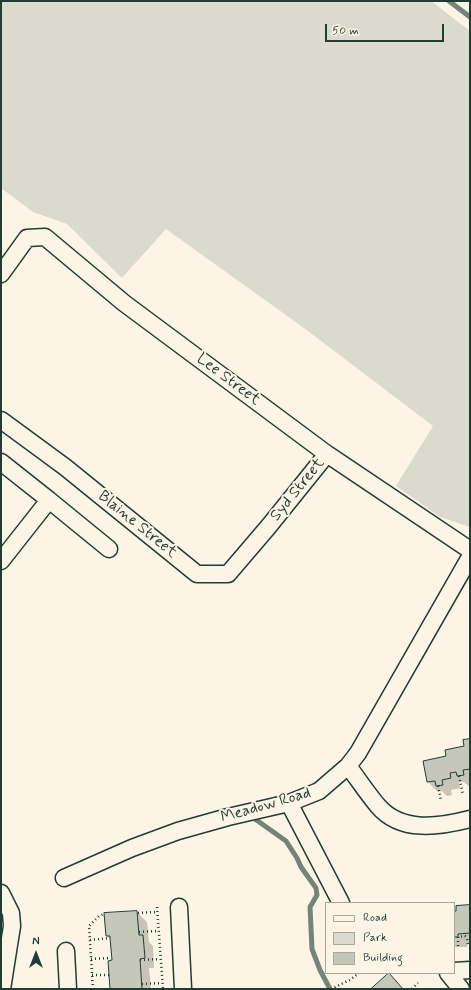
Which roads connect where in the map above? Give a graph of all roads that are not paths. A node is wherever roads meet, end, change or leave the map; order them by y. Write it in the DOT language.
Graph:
graph roads {
  1 [pos="1,274"];
  2 [pos="1,420"];
  3 [pos="327,454"];
  4 [pos="1,462"];
  5 [pos="49,500"];
  6 [pos="269,526"];
  7 [pos="109,549"];
  8 [pos="470,550"];
  9 [pos="470,557"];
  10 [pos="1,561"];
  11 [pos="348,766"];
  12 [pos="289,803"];
  13 [pos="470,819"];
  14 [pos="64,878"];
  15 [pos="1,893"];
  16 [pos="340,902"];
  17 [pos="179,906"];
  18 [pos="66,951"];
  19 [pos="470,970"];
  20 [pos="455,971"];
  21 [pos="449,974"];
  22 [pos="2,989"];
  23 [pos="68,989"];
  24 [pos="183,989"];
  25 [pos="461,989"];
  1 -- 3 [label="street, Lee Street"];
  2 -- 6 [label="street, Blaine Street"];
  3 -- 6 [label="street, Syd Street"];
  3 -- 8 [label="street, Lee Street"];
  4 -- 5 [label="street"];
  5 -- 7 [label="street"];
  5 -- 10 [label="street"];
  9 -- 11 [label="street, Meadow Road"];
  11 -- 12 [label="street, Meadow Road"];
  11 -- 13 [label="street"];
  12 -- 14 [label="street, Meadow Road"];
  12 -- 16 [label="street"];
  15 -- 22 [label="street"];
  17 -- 24 [label="street"];
  18 -- 23 [label="street"];
  19 -- 20 [label="street"];
  21 -- 25 [label="street"];
}
